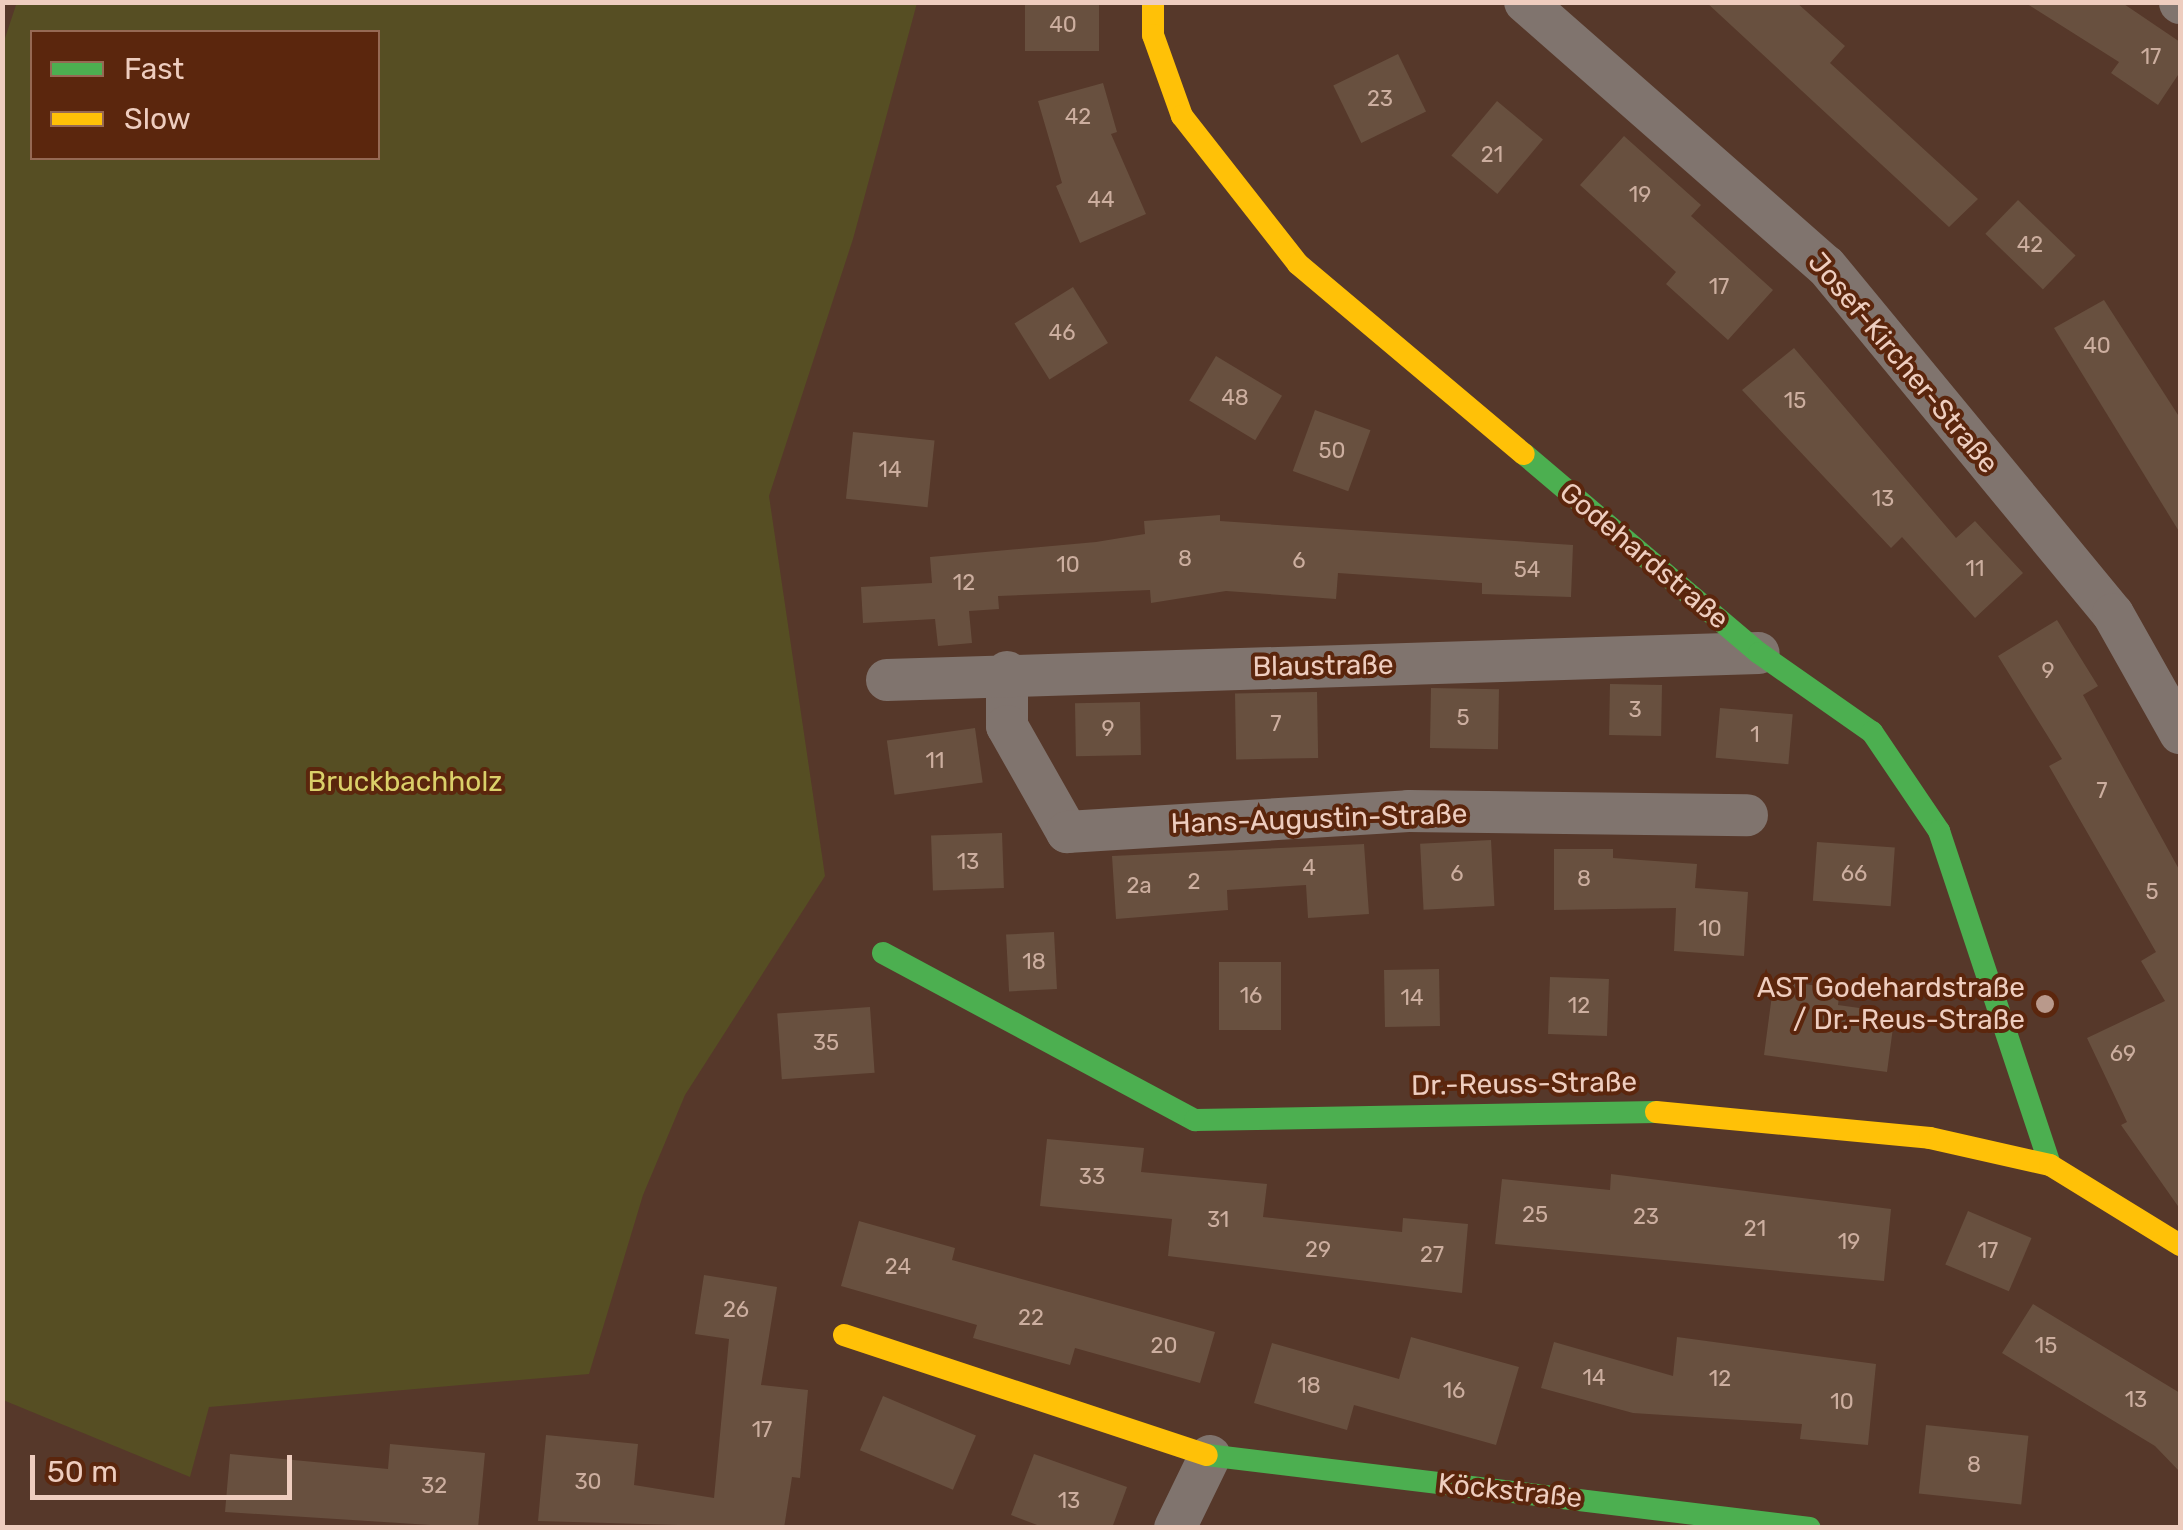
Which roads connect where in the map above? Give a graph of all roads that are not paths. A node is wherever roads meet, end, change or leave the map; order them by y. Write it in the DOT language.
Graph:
graph roads {
  1 [pos="1153,2"];
  2 [pos="1525,2"];
  3 [pos="1760,654"];
  4 [pos="1007,672"];
  5 [pos="887,680"];
  6 [pos="2180,733"];
  7 [pos="1747,815"];
  8 [pos="883,953"];
  9 [pos="2050,1165"];
  10 [pos="2180,1246"];
  11 [pos="844,1335"];
  12 [pos="1210,1456"];
  13 [pos="1175,1528"];
  14 [pos="1810,1528"];
  1 -- 3 [label="street, Godehardstraße"];
  2 -- 6 [label="street, Josef-Kircher-Straße"];
  3 -- 4 [label="street, Blaustraße"];
  3 -- 9 [label="street, Godehardstraße"];
  4 -- 5 [label="street, Blaustraße"];
  4 -- 7 [label="street, Hans-Augustin-Straße"];
  8 -- 9 [label="street, Dr.-Reuss-Straße"];
  9 -- 10 [label="street, Dr.-Reuss-Straße"];
  11 -- 12 [label="street, Köckstraße"];
  12 -- 13 [label="street"];
  12 -- 14 [label="street, Köckstraße"];
}
